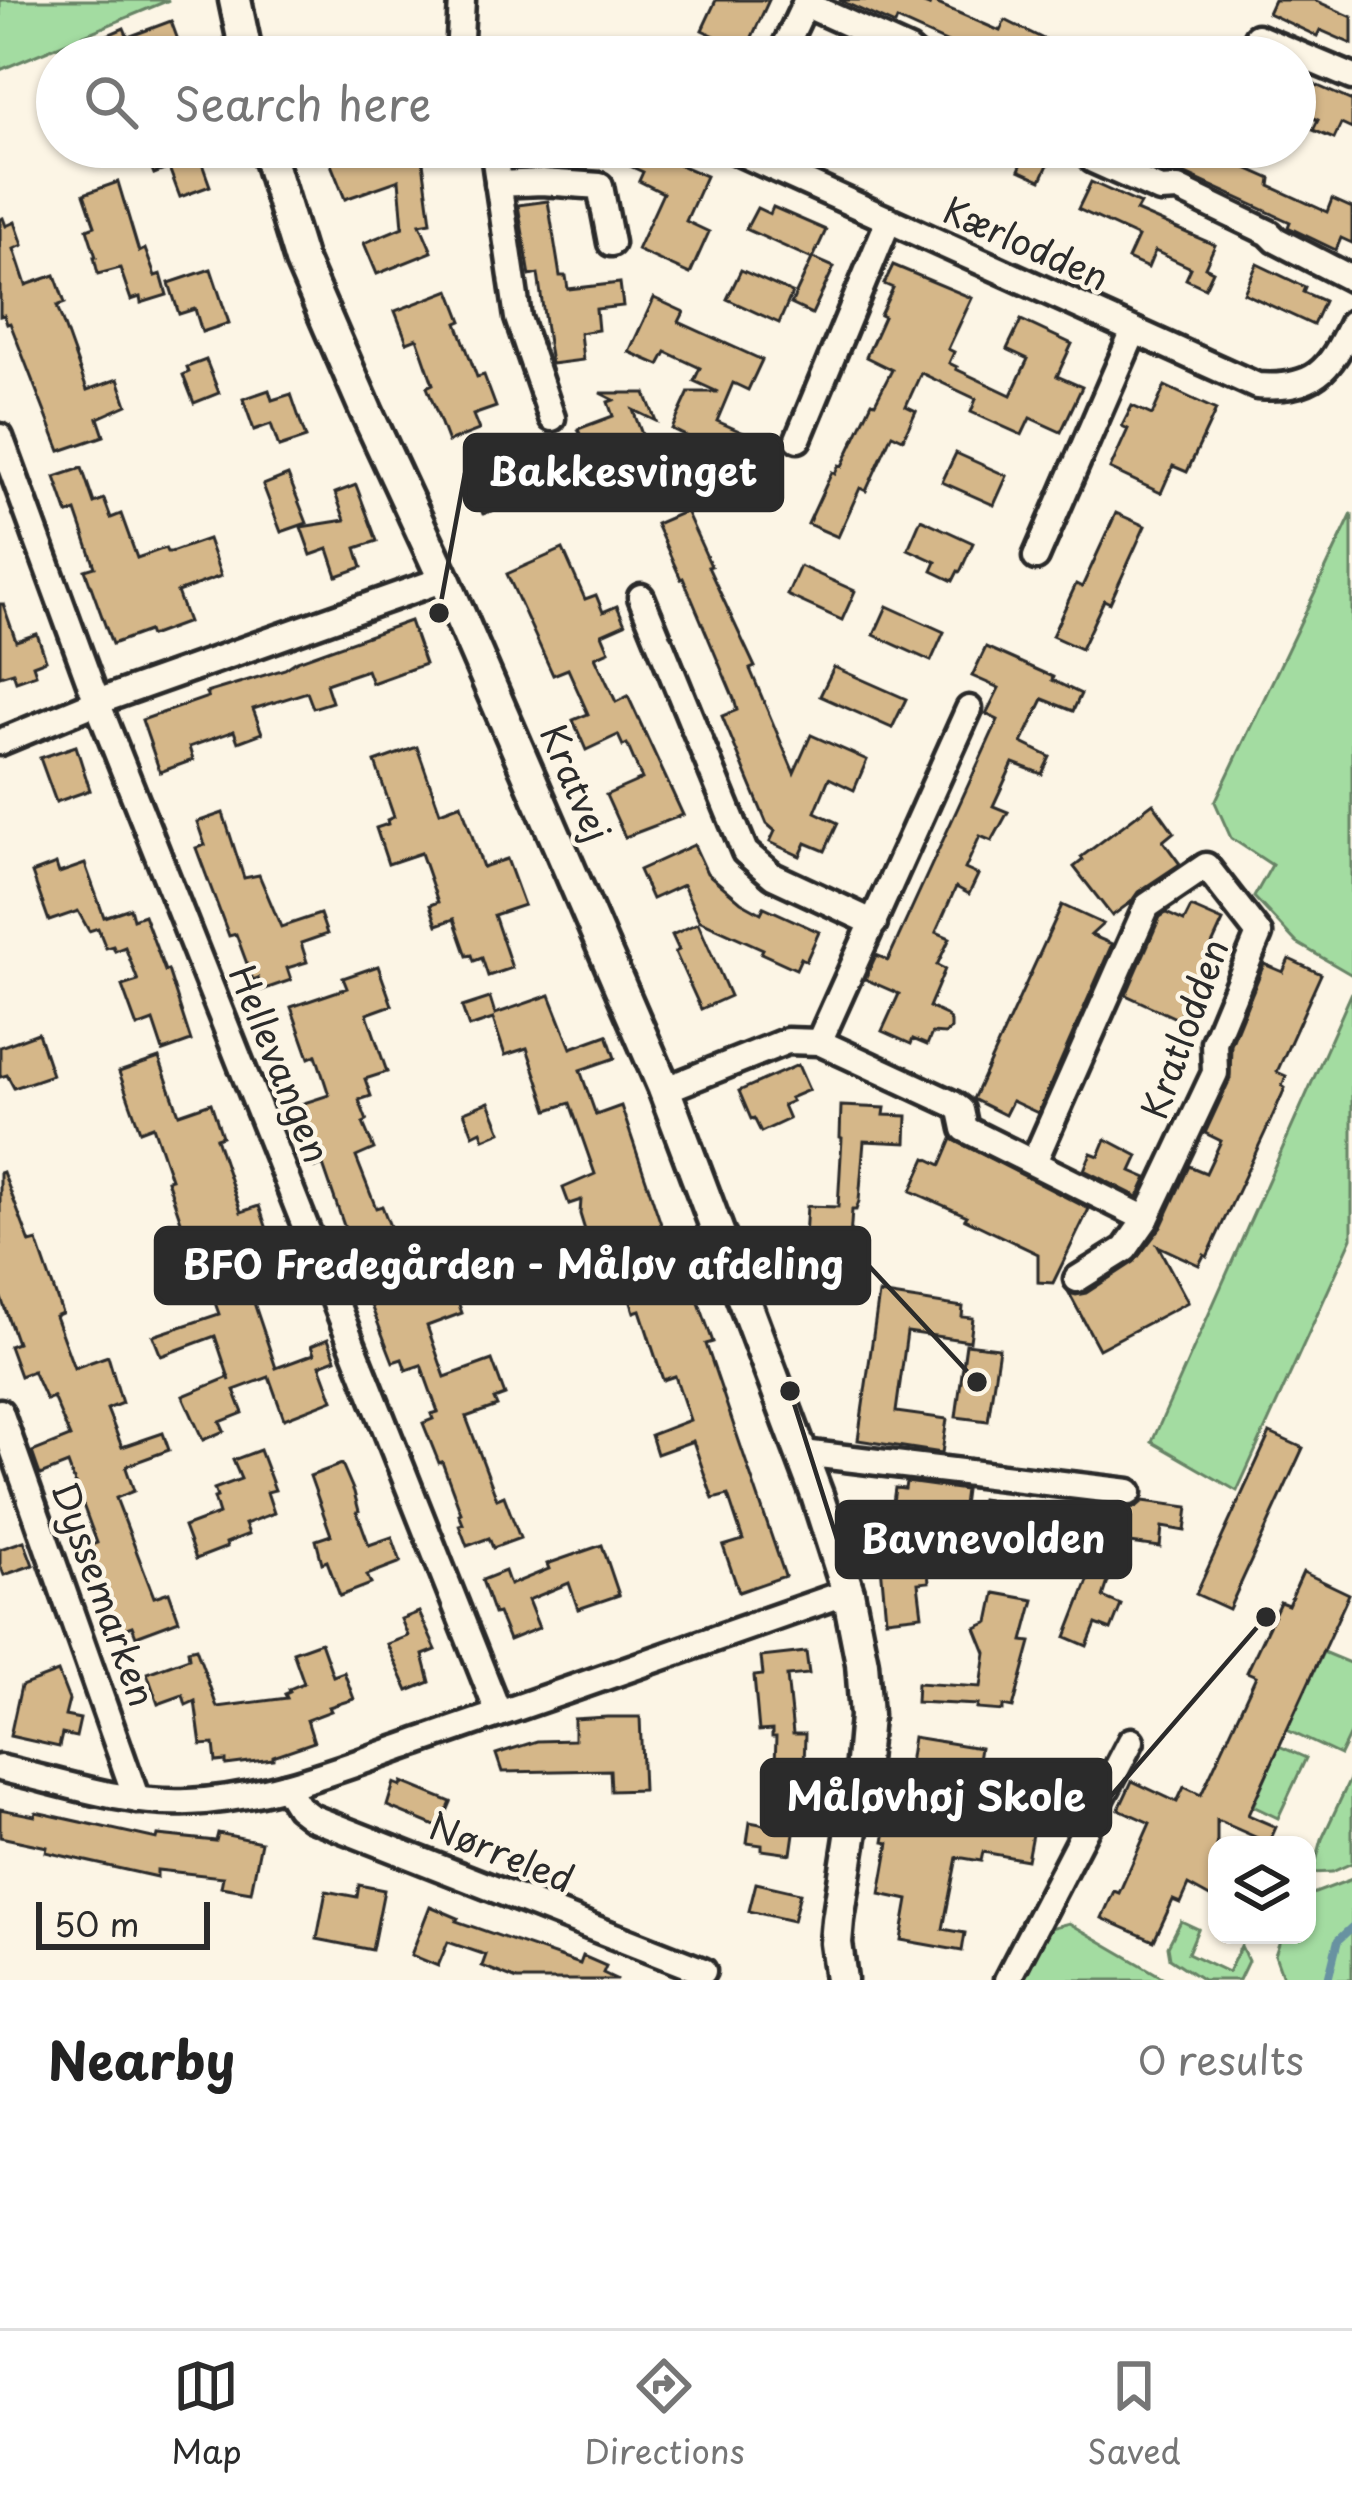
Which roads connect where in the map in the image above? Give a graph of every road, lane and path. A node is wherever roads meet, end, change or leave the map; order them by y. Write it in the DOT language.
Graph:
graph roads {
  1 [pos="235,0"];
  2 [pos="462,0"];
  3 [pos="806,2"];
  4 [pos="243,36"];
  5 [pos="459,36"];
  6 [pos="790,36"];
  7 [pos="877,36"];
  8 [pos="1316,62"];
  9 [pos="1352,77"];
  10 [pos="272,168"];
  11 [pos="496,168"];
  12 [pos="776,168"];
  13 [pos="1111,168"];
  14 [pos="498,184"];
  15 [pos="889,222"];
  16 [pos="611,242"];
  17 [pos="1352,279"];
  18 [pos="1352,322"];
  19 [pos="1134,331"];
  20 [pos="552,418"];
  21 [pos="0,437"];
  22 [pos="798,440"];
  23 [pos="1036,556"];
  24 [pos="445,579"];
  25 [pos="641,597"];
  26 [pos="97,702"];
  27 [pos="969,709"];
  28 [pos="0,742"];
  29 [pos="874,922"];
  30 [pos="820,1042"];
  31 [pos="664,1090"];
  32 [pos="1034,1162"];
  33 [pos="1145,1219"];
  34 [pos="1077,1279"];
  35 [pos="0,1412"];
  36 [pos="803,1453"];
  37 [pos="1129,1492"];
  38 [pos="848,1592"];
  39 [pos="499,1714"];
  40 [pos="1131,1741"];
  41 [pos="0,1768"];
  42 [pos="286,1786"];
  43 [pos="137,1800"];
  44 [pos="704,1971"];
  45 [pos="841,1980"];
  46 [pos="1006,1980"];
  1 -- 4 [label="street"];
  2 -- 5 [label="street"];
  3 -- 6 [label="street"];
  3 -- 7 [label="street"];
  8 -- 9 [label="street"];
  10 -- 24 [label="street, Kratvej"];
  11 -- 14 [label="street"];
  12 -- 15 [label="street, Kærlodden"];
  13 -- 17 [label="street"];
  14 -- 16 [label="street"];
  14 -- 20 [label="street"];
  15 -- 19 [label="street, Kærlodden"];
  15 -- 22 [label="street, Kærlodden"];
  18 -- 19 [label="street, Kærlodden"];
  19 -- 23 [label="street, Kærlodden"];
  21 -- 26 [label="street, Hellevangen"];
  24 -- 26 [label="street"];
  24 -- 31 [label="street, Kratvej"];
  25 -- 29 [label="street"];
  26 -- 28 [label="street"];
  26 -- 39 [label="street, Hellevangen"];
  27 -- 29 [label="street"];
  29 -- 30 [label="street"];
  30 -- 31 [label="street"];
  30 -- 32 [label="street"];
  31 -- 36 [label="street, Kratvej"];
  32 -- 33 [label="street"];
  32 -- 33 [label="street, Kratlodden"];
  33 -- 34 [label="street, Kratlodden"];
  35 -- 43 [label="street, Dyssemarken"];
  36 -- 37 [label="street"];
  36 -- 38 [label="street, Kratvej"];
  38 -- 39 [label="street"];
  38 -- 45 [label="street, Kratvej"];
  39 -- 42 [label="street"];
  40 -- 46 [label="street"];
  41 -- 43 [label="street"];
  42 -- 43 [label="street"];
  42 -- 44 [label="street, Nørreled"];
}
